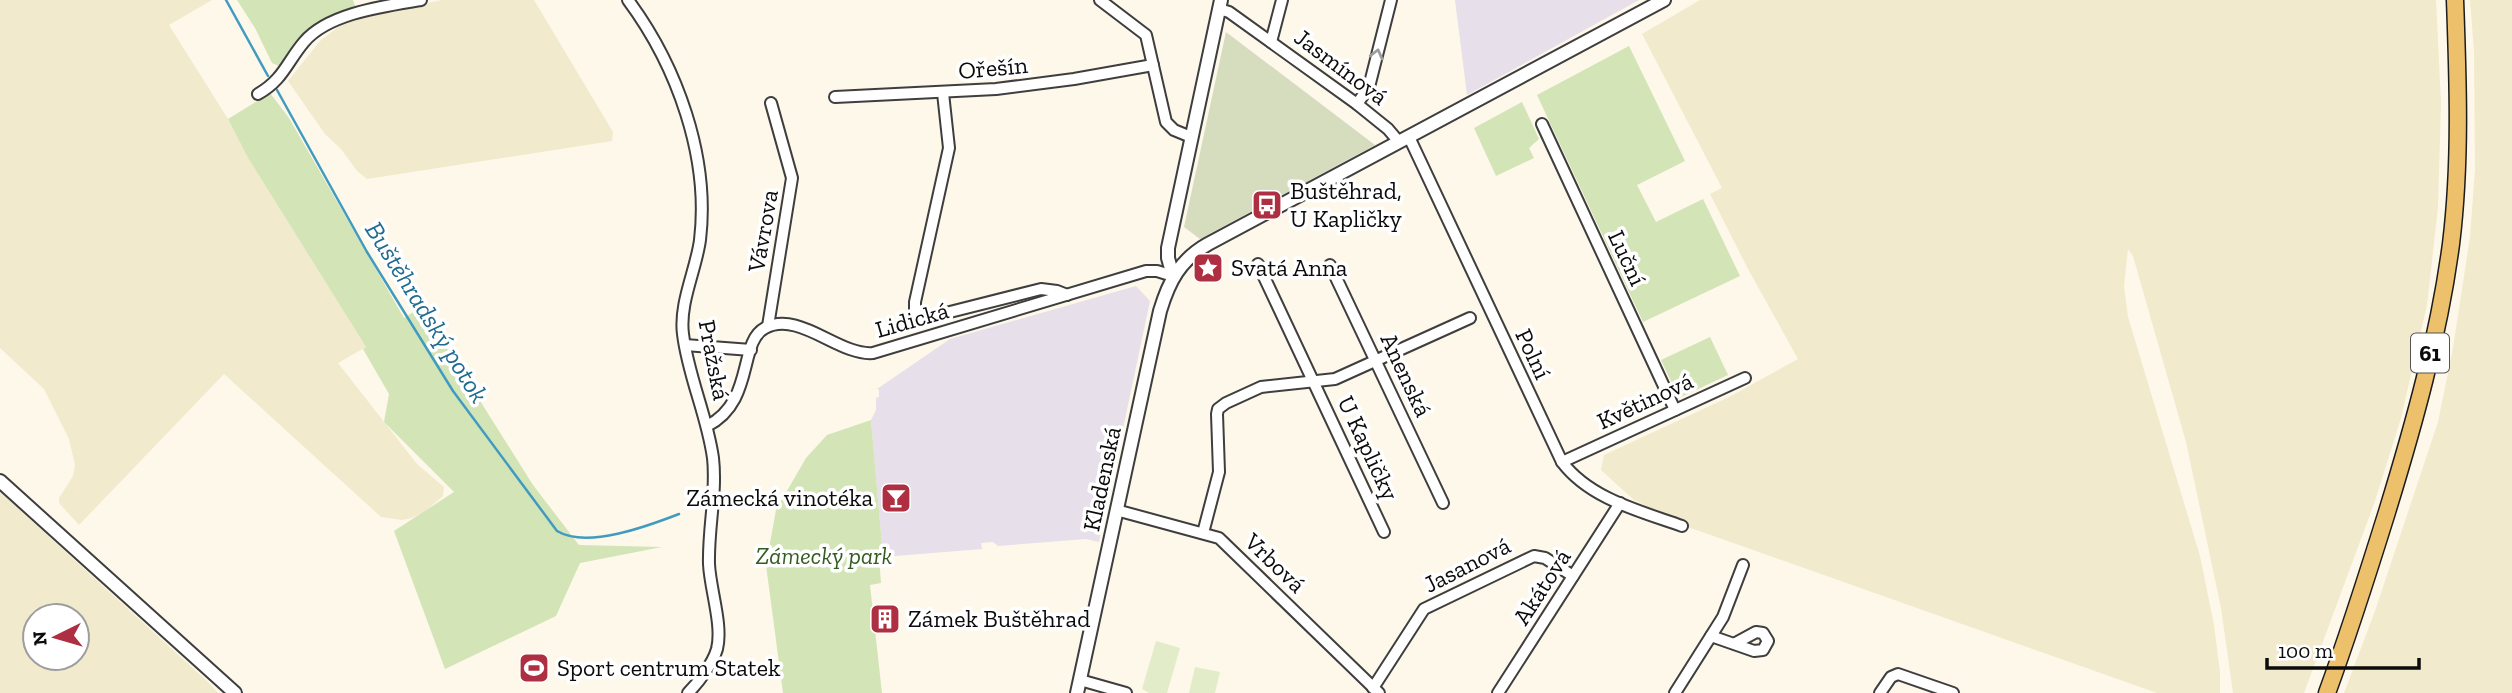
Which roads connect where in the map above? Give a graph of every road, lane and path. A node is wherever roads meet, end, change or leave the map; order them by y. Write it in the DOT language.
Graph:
graph roads {
  1 [pos="421,0"];
  2 [pos="628,0"];
  3 [pos="1100,0"];
  4 [pos="1282,0"];
  5 [pos="1391,0"];
  6 [pos="1664,0"];
  7 [pos="2455,0"];
  8 [pos="1220,4"];
  9 [pos="1271,42"];
  10 [pos="1153,65"];
  11 [pos="943,93"];
  12 [pos="258,94"];
  13 [pos="835,97"];
  14 [pos="771,103"];
  15 [pos="1357,104"];
  16 [pos="1542,124"];
  17 [pos="1191,136"];
  18 [pos="1404,139"];
  19 [pos="1258,264"];
  20 [pos="1330,265"];
  21 [pos="1173,276"];
  22 [pos="1066,295"];
  23 [pos="1470,318"];
  24 [pos="768,326"];
  25 [pos="685,345"];
  26 [pos="751,350"];
  27 [pos="1376,361"];
  28 [pos="1745,378"];
  29 [pos="1314,383"];
  30 [pos="1675,410"];
  31 [pos="707,426"];
  32 [pos="1562,462"];
  33 [pos="0,481"];
  34 [pos="1443,503"];
  35 [pos="1620,503"];
  36 [pos="1116,510"];
  37 [pos="1682,526"];
  38 [pos="1384,532"];
  39 [pos="1203,533"];
  40 [pos="1743,565"];
  41 [pos="1573,576"];
  42 [pos="1711,636"];
  43 [pos="1734,644"];
  44 [pos="1078,686"];
  45 [pos="1376,690"];
  46 [pos="235,693"];
  47 [pos="688,693"];
  48 [pos="1126,693"];
  49 [pos="1498,693"];
  50 [pos="1675,693"];
  51 [pos="1880,693"];
  52 [pos="1953,693"];
  53 [pos="2327,693"];
  1 -- 12 [label="street"];
  2 -- 25 [label="street, Pražská"];
  3 -- 10 [label="street"];
  4 -- 9 [label="street"];
  15 -- 5 [label="street, one-way"];
  6 -- 18 [label="street"];
  7 -- 53 [label="main road, 61"];
  8 -- 9 [label="street, Jasmínová"];
  8 -- 17 [label="street"];
  9 -- 15 [label="street, Jasmínová"];
  10 -- 11 [label="street, Ořešín"];
  10 -- 17 [label="street"];
  11 -- 13 [label="street, Ořešín"];
  11 -- 22 [label="street, Lidická"];
  14 -- 24 [label="street, Vávrova"];
  15 -- 18 [label="street, Jasmínová"];
  16 -- 30 [label="street, Luční"];
  17 -- 21 [label="street"];
  18 -- 21 [label="street"];
  18 -- 32 [label="street, Polní"];
  19 -- 29 [label="street, U Kapličky"];
  20 -- 27 [label="street, Anenská"];
  21 -- 22 [label="street, Lidická"];
  21 -- 36 [label="street, Kladenská"];
  22 -- 24 [label="street, Lidická"];
  23 -- 27 [label="street, U Kapličky"];
  24 -- 26 [label="street"];
  25 -- 26 [label="street"];
  25 -- 31 [label="street, Pražská"];
  26 -- 31 [label="street"];
  27 -- 29 [label="street, U Kapličky"];
  27 -- 34 [label="street, Anenská"];
  28 -- 30 [label="street, Květinová"];
  29 -- 38 [label="street, U Kapličky"];
  29 -- 39 [label="street, U Kapličky"];
  30 -- 32 [label="street, Květinová"];
  31 -- 47 [label="street, Pražská"];
  32 -- 35 [label="street, Polní"];
  33 -- 46 [label="street"];
  35 -- 37 [label="street, Polní"];
  35 -- 41 [label="street, Akátová"];
  36 -- 39 [label="street, Vrbová"];
  36 -- 44 [label="street, Kladenská"];
  39 -- 45 [label="street, Vrbová"];
  40 -- 42 [label="street"];
  41 -- 45 [label="street, Jasanová"];
  41 -- 49 [label="street, Akátová"];
  42 -- 43 [label="street"];
  42 -- 50 [label="street"];
  44 -- 48 [label="street"];
  51 -- 52 [label="street"];
}
